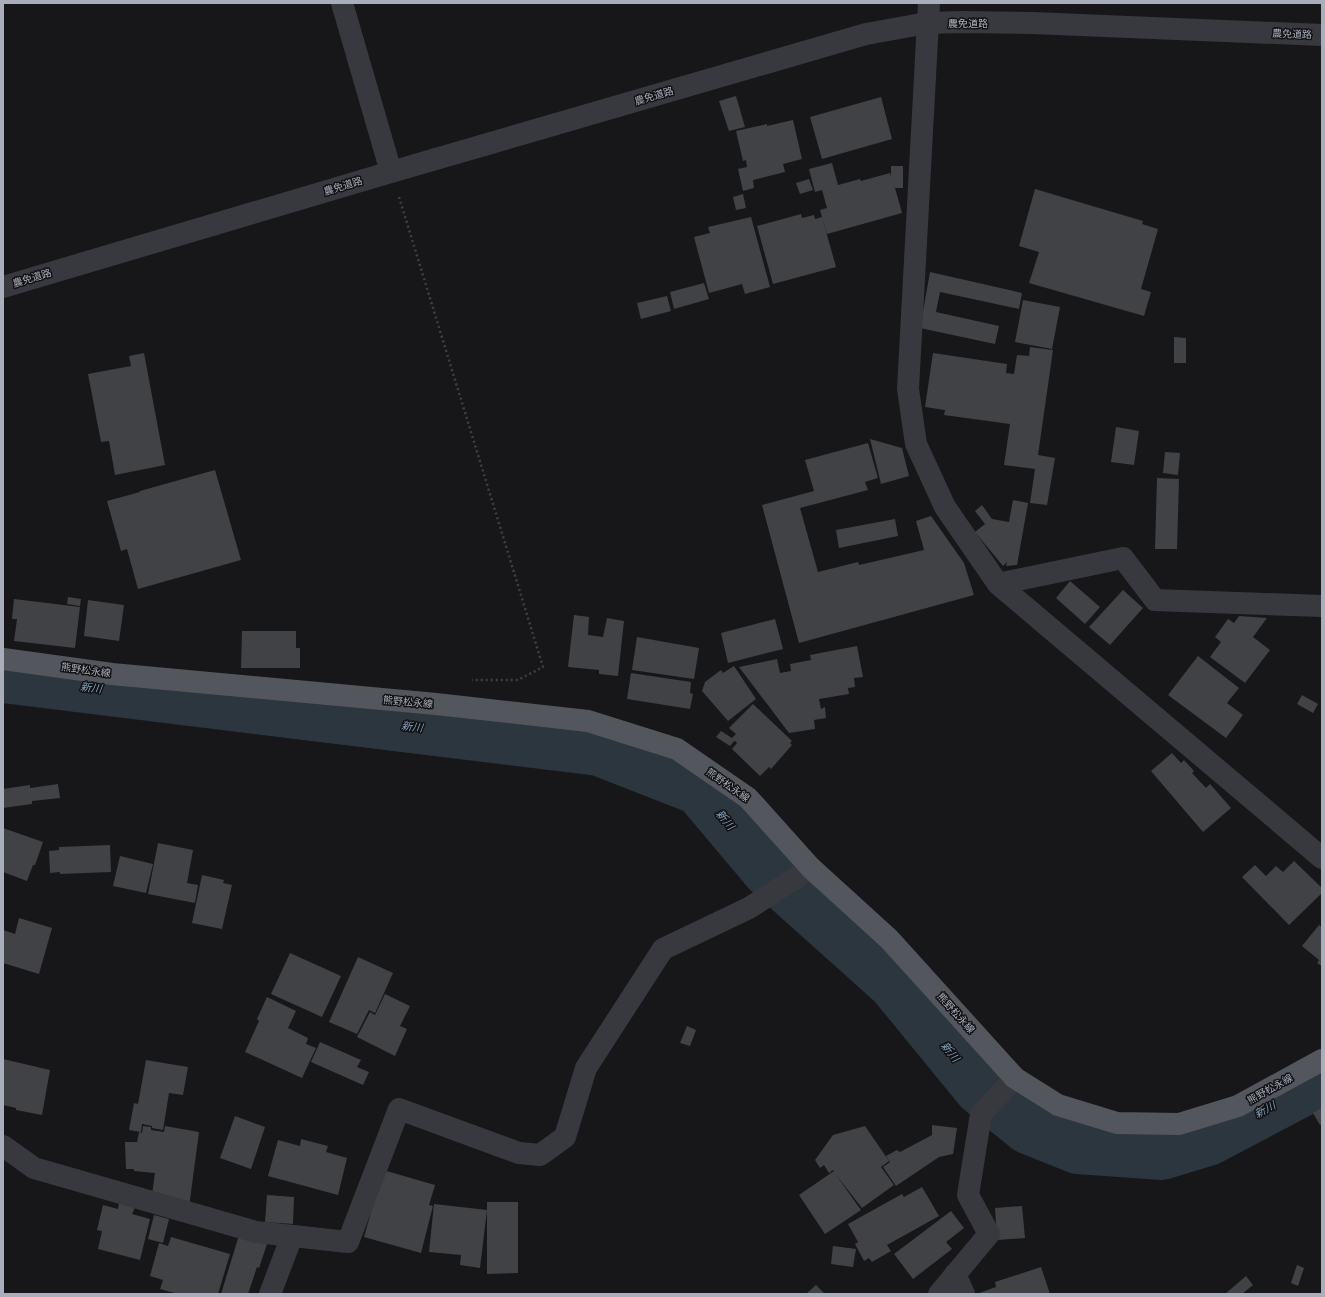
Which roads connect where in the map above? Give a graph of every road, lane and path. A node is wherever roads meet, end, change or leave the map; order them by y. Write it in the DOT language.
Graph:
graph roads {
  1 [pos="342,3"];
  2 [pos="928,13"];
  3 [pos="1322,35"];
  4 [pos="391,172"];
  5 [pos="3,287"];
  6 [pos="998,584"];
  7 [pos="1322,606"];
  8 [pos="3,659"];
  9 [pos="466,680"];
  10 [pos="1322,858"];
  11 [pos="811,868"];
  12 [pos="1322,1060"];
  13 [pos="1015,1078"];
  14 [pos="3,1146"];
  15 [pos="292,1236"];
  16 [pos="955,1274"];
  17 [pos="270,1294"];
  18 [pos="939,1294"];
  19 [pos="964,1294"];
  1 -- 4 [label="street"];
  2 -- 3 [label="street, 農免道路"];
  2 -- 4 [label="street, 農免道路"];
  2 -- 6 [label="street"];
  4 -- 5 [label="street, 農免道路"];
  4 -- 9 [label="path"];
  6 -- 7 [label="street"];
  6 -- 10 [label="street"];
  8 -- 11 [label="main road, 熊野松永線"];
  11 -- 13 [label="main road, 熊野松永線"];
  11 -- 15 [label="street"];
  12 -- 13 [label="main road, 熊野松永線"];
  13 -- 16 [label="street"];
  14 -- 15 [label="street"];
  15 -- 17 [label="street"];
  16 -- 18 [label="street"];
  16 -- 19 [label="street"];
}
